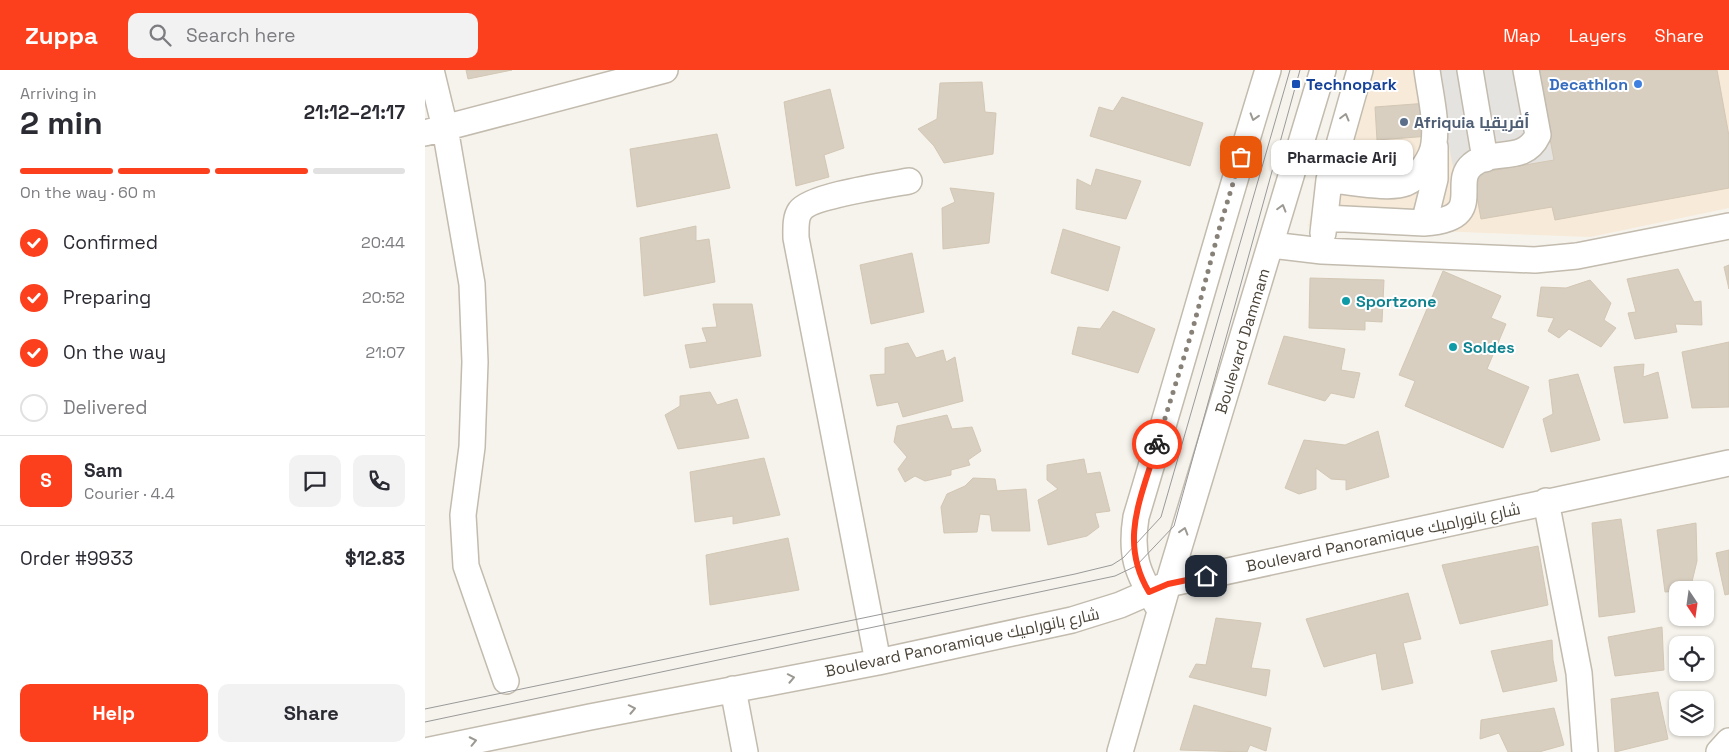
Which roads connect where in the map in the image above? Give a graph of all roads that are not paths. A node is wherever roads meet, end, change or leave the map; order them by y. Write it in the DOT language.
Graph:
graph roads {
  1 [pos="431,70"];
  2 [pos="661,70"];
  3 [pos="1268,70"];
  4 [pos="1323,70"];
  5 [pos="1360,70"];
  6 [pos="1427,70"];
  7 [pos="1470,70"];
  8 [pos="1526,70"];
  9 [pos="435,130"];
  10 [pos="1435,144"];
  11 [pos="1485,158"];
  12 [pos="1329,180"];
  13 [pos="909,181"];
  14 [pos="1325,218"];
  15 [pos="1423,223"];
  16 [pos="1729,226"];
  17 [pos="1271,245"];
  18 [pos="1322,251"];
  19 [pos="1729,463"];
  20 [pos="1546,501"];
  21 [pos="1159,596"];
  22 [pos="878,662"];
  23 [pos="506,681"];
  24 [pos="733,689"];
  25 [pos="1729,741"];
  26 [pos="425,751"];
  27 [pos="745,752"];
  28 [pos="1120,752"];
  29 [pos="1585,752"];
  30 [pos="1719,752"];
  1 -- 9 [label="street"];
  2 -- 9 [label="street"];
  3 -- 21 [label="street, one-way"];
  17 -- 4 [label="street, Boulevard Dammam, one-way"];
  12 -- 5 [label="street, one-way"];
  6 -- 10 [label="street"];
  7 -- 11 [label="street"];
  8 -- 11 [label="street"];
  9 -- 23 [label="street"];
  10 -- 12 [label="street"];
  10 -- 15 [label="street"];
  11 -- 15 [label="street"];
  12 -- 14 [label="street"];
  13 -- 22 [label="street"];
  14 -- 15 [label="street"];
  14 -- 18 [label="street"];
  16 -- 18 [label="street"];
  17 -- 18 [label="street"];
  21 -- 17 [label="street, Boulevard Dammam, one-way"];
  19 -- 20 [label="street, Boulevard Panoramique شارع بانوراميك"];
  20 -- 21 [label="street, Boulevard Panoramique شارع بانوراميك"];
  20 -- 29 [label="street"];
  21 -- 22 [label="street, Boulevard Panoramique شارع بانوراميك"];
  21 -- 28 [label="street, Boulevard Dammam"];
  24 -- 22 [label="street, Boulevard Panoramique شارع بانوراميك, one-way"];
  26 -- 24 [label="street, Boulevard Panoramique شارع بانوراميك, one-way"];
  24 -- 27 [label="street"];
  25 -- 30 [label="street"];
}
